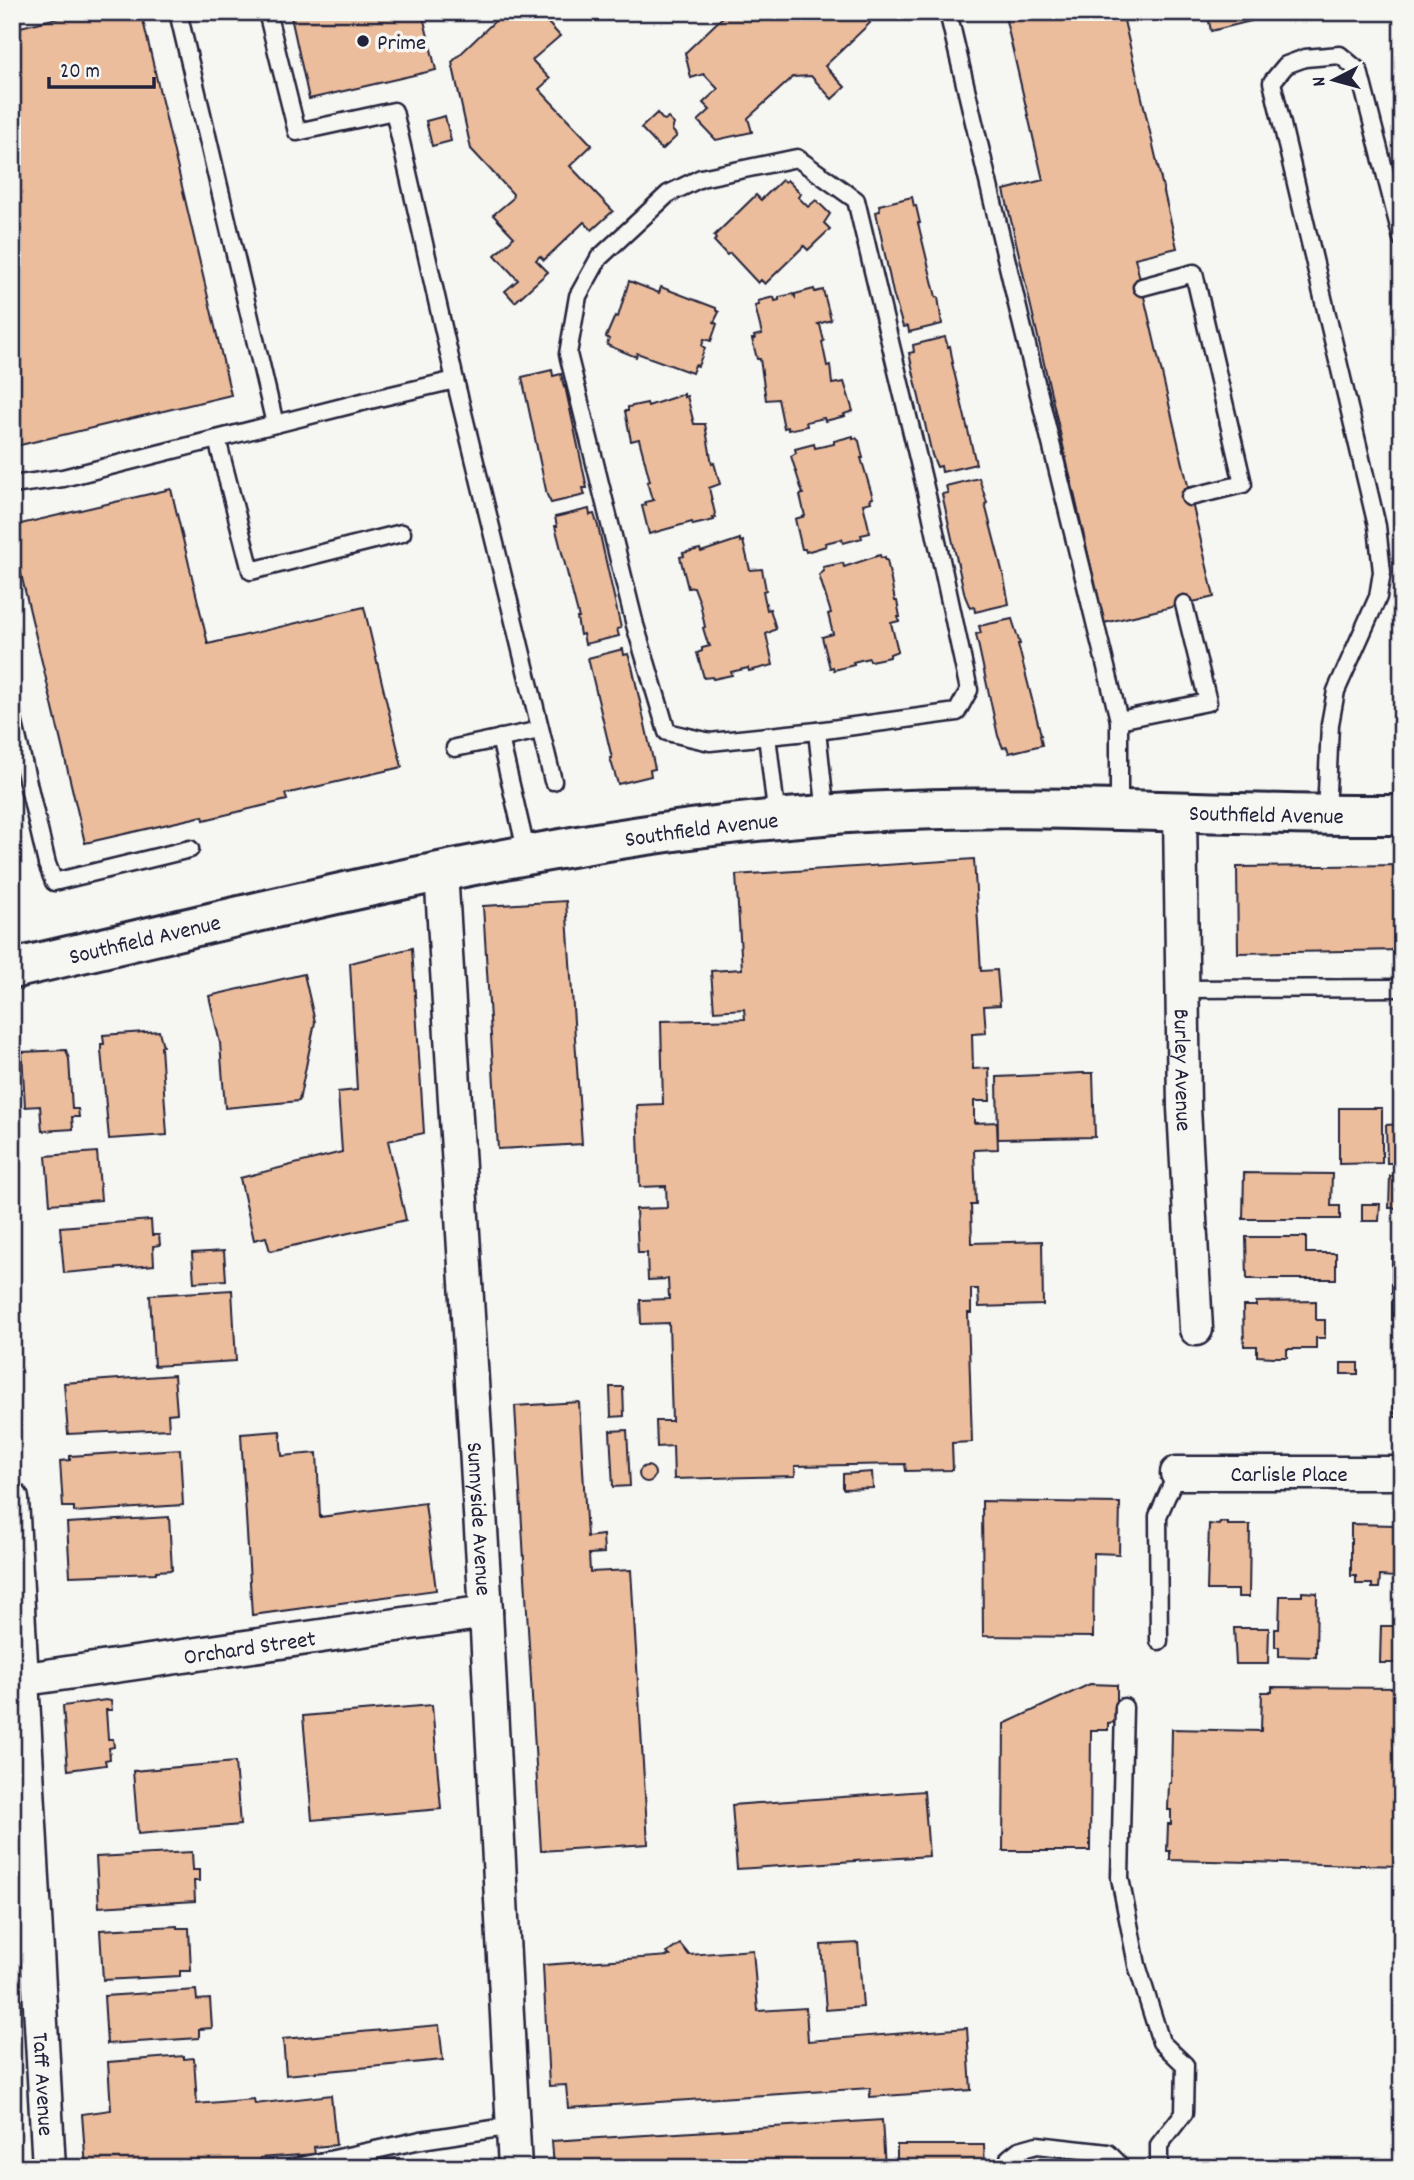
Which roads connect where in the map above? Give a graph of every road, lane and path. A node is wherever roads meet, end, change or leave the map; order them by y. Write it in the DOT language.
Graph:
graph roads {
  1 [pos="178,12"];
  2 [pos="267,12"];
  3 [pos="948,12"];
  4 [pos="1402,239"];
  5 [pos="1142,287"];
  6 [pos="455,380"];
  7 [pos="275,424"];
  8 [pos="217,439"];
  9 [pos="12,485"];
  10 [pos="1190,496"];
  11 [pos="402,533"];
  12 [pos="1184,604"];
  13 [pos="12,715"];
  14 [pos="1119,720"];
  15 [pos="540,730"];
  16 [pos="817,731"];
  17 [pos="767,736"];
  18 [pos="500,738"];
  19 [pos="455,748"];
  20 [pos="553,781"];
  21 [pos="1119,810"];
  22 [pos="1180,811"];
  23 [pos="826,814"];
  24 [pos="1326,815"];
  25 [pos="1402,815"];
  26 [pos="777,819"];
  27 [pos="190,849"];
  28 [pos="527,854"];
  29 [pos="441,871"];
  30 [pos="12,969"];
  31 [pos="1402,988"];
  32 [pos="1182,989"];
  33 [pos="1196,1329"];
  34 [pos="1177,1473"];
  35 [pos="1402,1473"];
  36 [pos="12,1499"];
  37 [pos="486,1612"];
  38 [pos="1159,1641"];
  39 [pos="18,1680"];
  40 [pos="1124,1707"];
  41 [pos="513,2126"];
  42 [pos="49,2168"];
  43 [pos="292,2168"];
  44 [pos="515,2168"];
  45 [pos="1008,2168"];
  46 [pos="1123,2168"];
  47 [pos="1159,2168"];
  1 -- 7 [label="lane"];
  2 -- 6 [label="lane"];
  3 -- 14 [label="lane"];
  4 -- 24 [label="lane"];
  5 -- 10 [label="lane"];
  6 -- 7 [label="lane"];
  6 -- 15 [label="lane"];
  7 -- 8 [label="lane"];
  8 -- 9 [label="lane"];
  8 -- 11 [label="lane"];
  12 -- 14 [label="lane"];
  13 -- 27 [label="lane"];
  14 -- 21 [label="lane"];
  15 -- 18 [label="lane"];
  15 -- 20 [label="lane"];
  16 -- 17 [label="lane"];
  16 -- 17 [label="lane"];
  16 -- 23 [label="lane"];
  17 -- 26 [label="lane"];
  18 -- 19 [label="lane"];
  18 -- 28 [label="lane"];
  21 -- 22 [label="street, Southfield Avenue"];
  21 -- 23 [label="street, Southfield Avenue"];
  22 -- 24 [label="street, Southfield Avenue"];
  22 -- 32 [label="street, Burley Avenue"];
  23 -- 26 [label="street, Southfield Avenue"];
  24 -- 25 [label="street, Southfield Avenue"];
  26 -- 28 [label="street, Southfield Avenue"];
  28 -- 29 [label="street, Southfield Avenue"];
  29 -- 30 [label="street, Southfield Avenue"];
  29 -- 37 [label="street, Sunnyside Avenue"];
  31 -- 32 [label="lane"];
  32 -- 33 [label="street, Burley Avenue"];
  34 -- 35 [label="street, Carlisle Place"];
  34 -- 38 [label="lane"];
  36 -- 39 [label="street, Taff Avenue"];
  37 -- 39 [label="street, Orchard Street"];
  37 -- 41 [label="street, Sunnyside Avenue"];
  39 -- 42 [label="street, Taff Avenue"];
  40 -- 47 [label="lane"];
  41 -- 43 [label="lane"];
  41 -- 44 [label="street, Sunnyside Avenue"];
  45 -- 46 [label="lane"];
}
